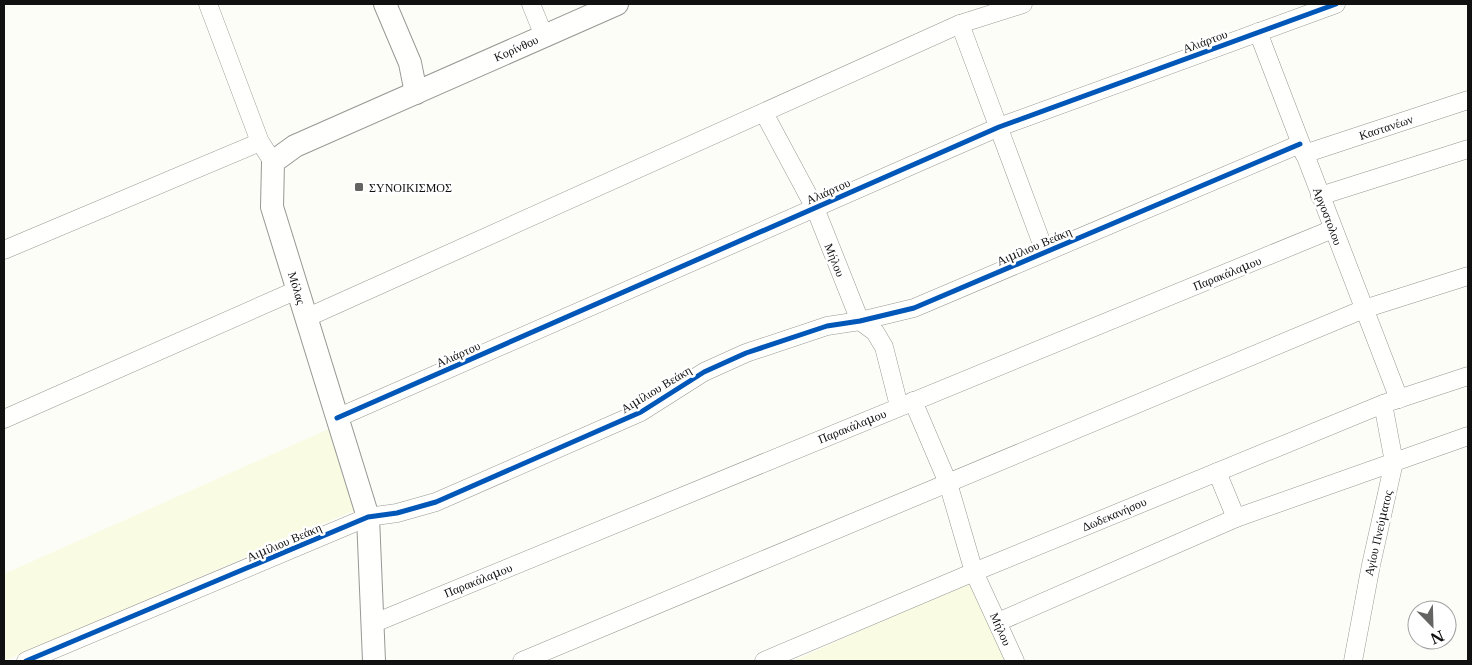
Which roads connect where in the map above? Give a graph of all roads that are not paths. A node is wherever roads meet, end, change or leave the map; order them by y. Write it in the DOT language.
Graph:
graph roads {
  1 [pos="208,4"];
  2 [pos="385,4"];
  3 [pos="531,4"];
  4 [pos="617,4"];
  5 [pos="1023,4"];
  6 [pos="1336,4"];
  7 [pos="1312,8"];
  8 [pos="960,24"];
  9 [pos="1258,32"];
  10 [pos="544,36"];
  11 [pos="416,93"];
  12 [pos="1468,100"];
  13 [pos="764,113"];
  14 [pos="999,127"];
  15 [pos="260,142"];
  16 [pos="1302,149"];
  17 [pos="1468,149"];
  18 [pos="273,162"];
  19 [pos="1320,196"];
  20 [pos="815,208"];
  21 [pos="1333,229"];
  22 [pos="4,250"];
  23 [pos="1046,252"];
  24 [pos="1468,276"];
  25 [pos="297,290"];
  26 [pos="1364,309"];
  27 [pos="306,318"];
  28 [pos="860,321"];
  29 [pos="1468,376"];
  30 [pos="1391,402"];
  31 [pos="906,404"];
  32 [pos="337,418"];
  33 [pos="4,420"];
  34 [pos="1468,436"];
  35 [pos="1394,462"];
  36 [pos="1217,472"];
  37 [pos="948,483"];
  38 [pos="368,517"];
  39 [pos="1236,518"];
  40 [pos="974,572"];
  41 [pos="998,622"];
  42 [pos="372,624"];
  43 [pos="26,661"];
  44 [pos="374,661"];
  45 [pos="522,661"];
  46 [pos="764,661"];
  47 [pos="1015,661"];
  48 [pos="1353,661"];
  1 -- 15 [label="street"];
  2 -- 11 [label="street"];
  3 -- 10 [label="street"];
  4 -- 10 [label="street, Κορίνθου"];
  5 -- 8 [label="street"];
  6 -- 7 [label="street, Αλιάρτου"];
  7 -- 9 [label="street, Αλιάρτου"];
  8 -- 13 [label="street"];
  8 -- 14 [label="street"];
  9 -- 14 [label="street, Αλιάρτου"];
  9 -- 16 [label="street, Αργοστολου"];
  10 -- 11 [label="street, Κορίνθου"];
  11 -- 18 [label="street"];
  12 -- 16 [label="street, Καστανέων"];
  13 -- 20 [label="street, Μήλου"];
  13 -- 27 [label="street"];
  14 -- 20 [label="street, Αλιάρτου"];
  14 -- 23 [label="street"];
  15 -- 18 [label="street"];
  15 -- 22 [label="street"];
  16 -- 19 [label="street, Αργοστολου"];
  16 -- 23 [label="street, Αιμίλιου Βεάκη"];
  17 -- 19 [label="street"];
  18 -- 25 [label="street, Μόλας"];
  19 -- 21 [label="street, Αργοστολου"];
  20 -- 28 [label="street, Μήλου"];
  20 -- 32 [label="street, Αλιάρτου"];
  21 -- 26 [label="street, Αργοστολου"];
  21 -- 31 [label="street, Παρακάλαμου"];
  23 -- 28 [label="street, Αιμίλιου Βεάκη"];
  24 -- 26 [label="street"];
  25 -- 27 [label="street, Μόλας"];
  25 -- 33 [label="street"];
  26 -- 30 [label="street, Αργοστολου"];
  26 -- 37 [label="street"];
  27 -- 32 [label="street, Μόλας"];
  28 -- 31 [label="street, Μήλου"];
  28 -- 38 [label="street, Αιμίλιου Βεάκη"];
  29 -- 30 [label="street, Δωδεκανήσου"];
  30 -- 35 [label="street, Αγίου Πνεύματος"];
  30 -- 36 [label="street, Δωδεκανήσου"];
  31 -- 37 [label="street, Μήλου"];
  31 -- 42 [label="street, Παρακάλαμου"];
  32 -- 38 [label="street, Μόλας"];
  34 -- 35 [label="street"];
  35 -- 39 [label="street"];
  35 -- 48 [label="street, Αγίου Πνεύματος"];
  36 -- 39 [label="street"];
  36 -- 40 [label="street, Δωδεκανήσου"];
  37 -- 40 [label="street, Μήλου"];
  37 -- 45 [label="street"];
  38 -- 42 [label="street, Μόλας"];
  38 -- 43 [label="street, Αιμίλιου Βεάκη"];
  39 -- 41 [label="street"];
  40 -- 41 [label="street, Μήλου"];
  40 -- 46 [label="street, Δωδεκανήσου"];
  41 -- 47 [label="street, Μήλου"];
  42 -- 44 [label="street, Μόλας"];
}
